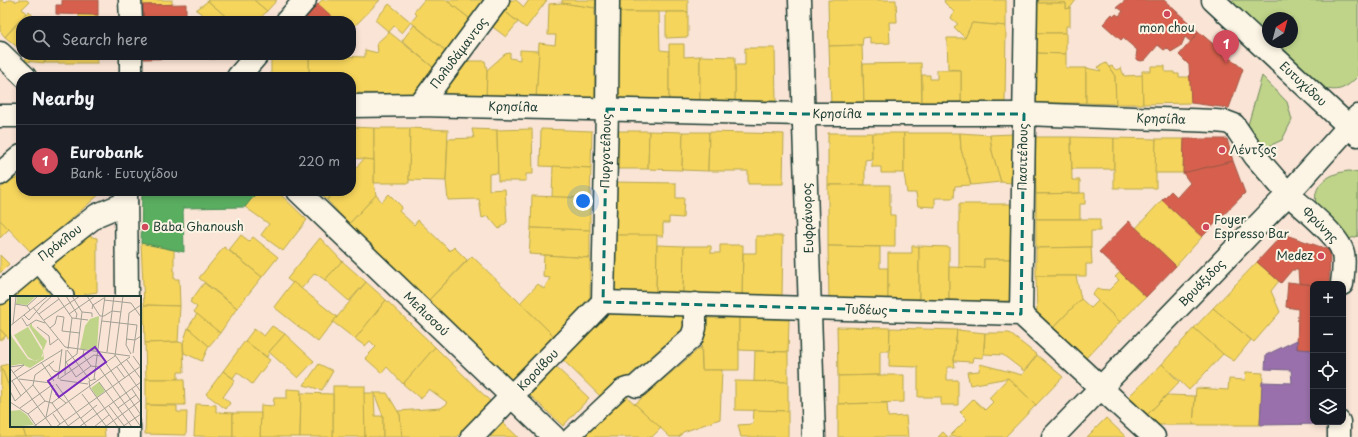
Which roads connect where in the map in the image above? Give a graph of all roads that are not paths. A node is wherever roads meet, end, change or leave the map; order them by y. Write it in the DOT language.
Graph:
graph roads {
  1 [pos="130,0"];
  2 [pos="305,0"];
  3 [pos="498,0"];
  4 [pos="608,0"];
  5 [pos="800,0"];
  6 [pos="1026,0"];
  7 [pos="1214,0"];
  8 [pos="131,16"];
  9 [pos="291,16"];
  10 [pos="0,53"];
  11 [pos="131,60"];
  12 [pos="253,60"];
  13 [pos="20,72"];
  14 [pos="131,72"];
  15 [pos="242,72"];
  16 [pos="420,105"];
  17 [pos="356,106"];
  18 [pos="607,109"];
  19 [pos="804,114"];
  20 [pos="1024,114"];
  21 [pos="0,116"];
  22 [pos="16,116"];
  23 [pos="1355,126"];
  24 [pos="16,160"];
  25 [pos="0,174"];
  26 [pos="1288,194"];
  27 [pos="303,196"];
  28 [pos="126,197"];
  29 [pos="37,262"];
  30 [pos="1342,281"];
  31 [pos="0,293"];
  32 [pos="65,296"];
  33 [pos="127,296"];
  34 [pos="603,302"];
  35 [pos="695,304"];
  36 [pos="811,308"];
  37 [pos="1021,314"];
  38 [pos="637,386"];
  39 [pos="1100,387"];
  40 [pos="512,397"];
  41 [pos="1339,425"];
  42 [pos="472,437"];
  43 [pos="554,437"];
  44 [pos="570,437"];
  45 [pos="814,437"];
  46 [pos="1053,437"];
  47 [pos="1154,437"];
  48 [pos="1339,437"];
  1 -- 8 [label="street"];
  2 -- 9 [label="street"];
  3 -- 16 [label="street, Πολυδάμαντος"];
  4 -- 18 [label="street, Πυργοτέλους"];
  5 -- 19 [label="street, Ευφράνορος"];
  6 -- 20 [label="street, Πασιτέλους"];
  7 -- 23 [label="street, Ευτυχίδου"];
  10 -- 13 [label="street"];
  11 -- 14 [label="street"];
  12 -- 15 [label="street"];
  16 -- 17 [label="street, Κρησίλα"];
  16 -- 18 [label="street, Κρησίλα"];
  18 -- 19 [label="street, Κρησίλα"];
  18 -- 34 [label="street, Πυργοτέλους"];
  19 -- 20 [label="street, Κρησίλα"];
  19 -- 36 [label="street, Ευφράνορος"];
  20 -- 26 [label="street, Κρησίλα"];
  20 -- 37 [label="street, Πασιτέλους"];
  21 -- 22 [label="street"];
  23 -- 26 [label="street, Βρυάξιδος"];
  24 -- 25 [label="street"];
  26 -- 30 [label="street, Φρύνης"];
  26 -- 39 [label="street, Βρυάξιδος"];
  27 -- 40 [label="street, Μελισσού"];
  28 -- 29 [label="street, Πρόκλου"];
  28 -- 33 [label="street"];
  29 -- 31 [label="street, Πρόκλου"];
  29 -- 32 [label="street"];
  34 -- 35 [label="street, Τυδέως"];
  34 -- 40 [label="street, Κοροίβου"];
  35 -- 36 [label="street, Τυδέως"];
  35 -- 38 [label="street"];
  36 -- 37 [label="street, Τυδέως"];
  36 -- 45 [label="street, Ευφράνορος"];
  37 -- 39 [label="street"];
  38 -- 44 [label="street"];
  39 -- 46 [label="street, Βρυάξιδος"];
  39 -- 47 [label="street"];
  40 -- 42 [label="street, Κοροίβου"];
  40 -- 43 [label="street, Μελισσού"];
  41 -- 48 [label="street"];
}
